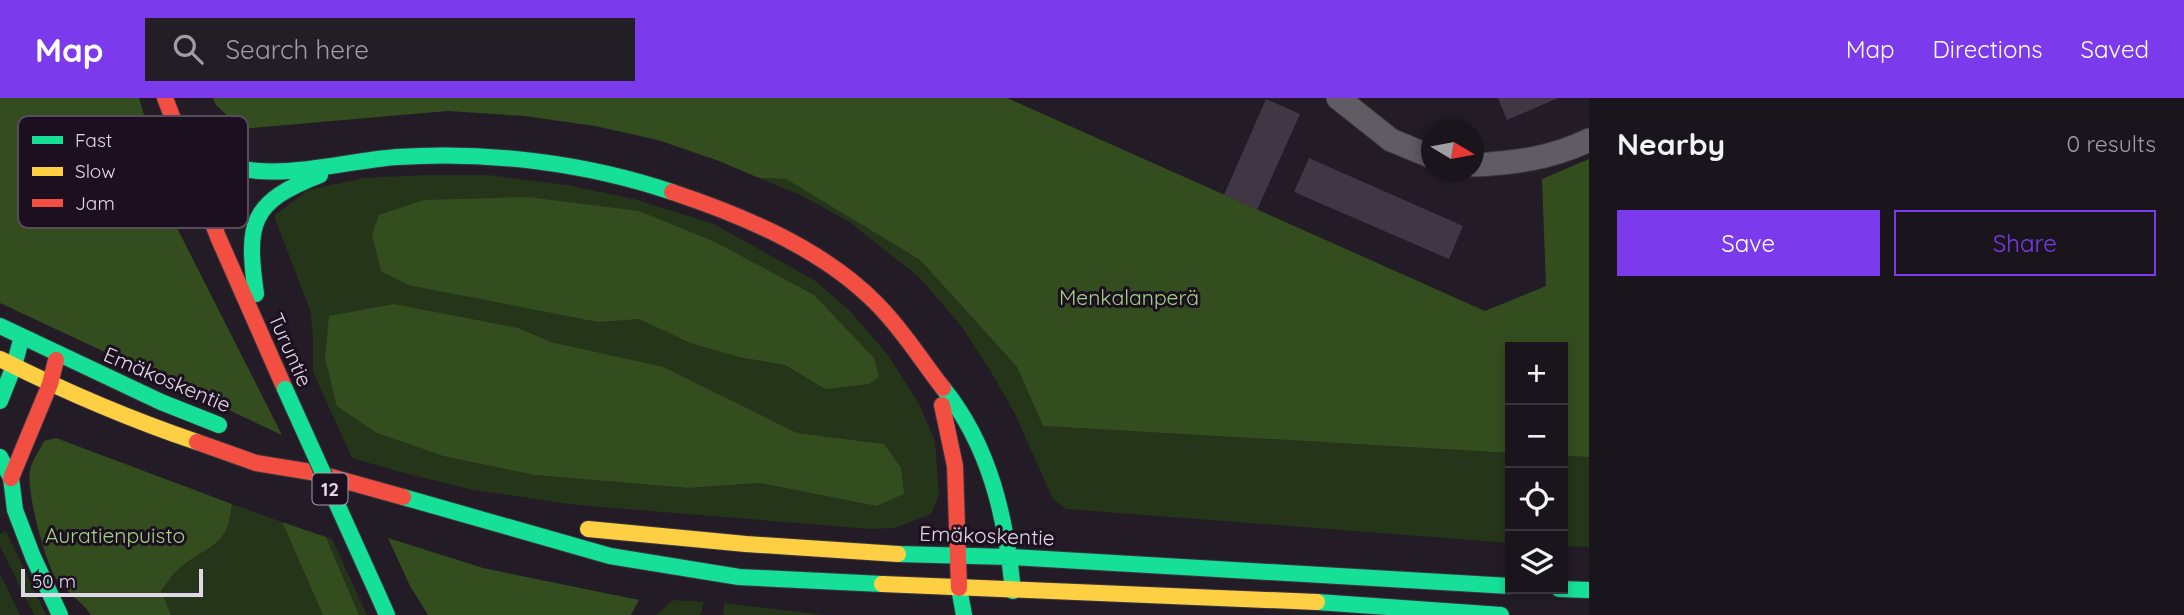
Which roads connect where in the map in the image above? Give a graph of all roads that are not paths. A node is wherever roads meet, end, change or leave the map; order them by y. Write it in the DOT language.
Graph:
graph roads {
  1 [pos="164,98"];
  2 [pos="1338,98"];
  3 [pos="171,116"];
  4 [pos="1589,140"];
  5 [pos="1421,152"];
  6 [pos="362,161"];
  7 [pos="1484,164"];
  8 [pos="248,168"];
  9 [pos="214,228"];
  10 [pos="0,326"];
  11 [pos="22,337"];
  12 [pos="264,342"];
  13 [pos="57,354"];
  14 [pos="7,362"];
  15 [pos="934,376"];
  16 [pos="50,384"];
  17 [pos="0,401"];
  18 [pos="234,432"];
  19 [pos="270,448"];
  20 [pos="0,457"];
  21 [pos="317,473"];
  22 [pos="11,478"];
  23 [pos="462,516"];
  24 [pos="957,557"];
  25 [pos="1010,557"];
  26 [pos="1505,586"];
  27 [pos="960,588"];
  28 [pos="1568,589"];
  29 [pos="1589,590"];
  30 [pos="1013,597"];
  31 [pos="60,615"];
  32 [pos="387,615"];
  33 [pos="964,615"];
  34 [pos="1501,615"];
  1 -- 3 [label="main road, Turuntie / 12"];
  2 -- 5 [label="street"];
  4 -- 7 [label="street"];
  6 -- 8 [label="main road"];
  6 -- 12 [label="main road"];
  6 -- 15 [label="main road"];
  9 -- 12 [label="main road, Turuntie / 12"];
  10 -- 11 [label="main road, Emäkoskentie"];
  11 -- 13 [label="main road, Emäkoskentie"];
  11 -- 14 [label="main road"];
  12 -- 32 [label="main road, Turuntie / 12, bridge"];
  13 -- 16 [label="main road"];
  13 -- 18 [label="main road, Emäkoskentie"];
  14 -- 16 [label="main road, Emäkoskentie"];
  14 -- 17 [label="main road"];
  15 -- 24 [label="main road"];
  15 -- 25 [label="main road"];
  16 -- 21 [label="main road, Emäkoskentie"];
  16 -- 22 [label="main road"];
  19 -- 21 [label="main road, Emäkoskentie"];
  20 -- 22 [label="main road"];
  21 -- 23 [label="main road, Emäkoskentie"];
  22 -- 31 [label="main road"];
  23 -- 24 [label="main road, Emäkoskentie"];
  23 -- 27 [label="main road, Emäkoskentie"];
  24 -- 25 [label="main road, Emäkoskentie"];
  24 -- 27 [label="main road"];
  25 -- 26 [label="main road, Emäkoskentie"];
  25 -- 30 [label="main road"];
  27 -- 30 [label="main road, Emäkoskentie"];
  27 -- 33 [label="main road"];
  28 -- 29 [label="main road"];
  30 -- 34 [label="main road, Emäkoskentie"];
}
